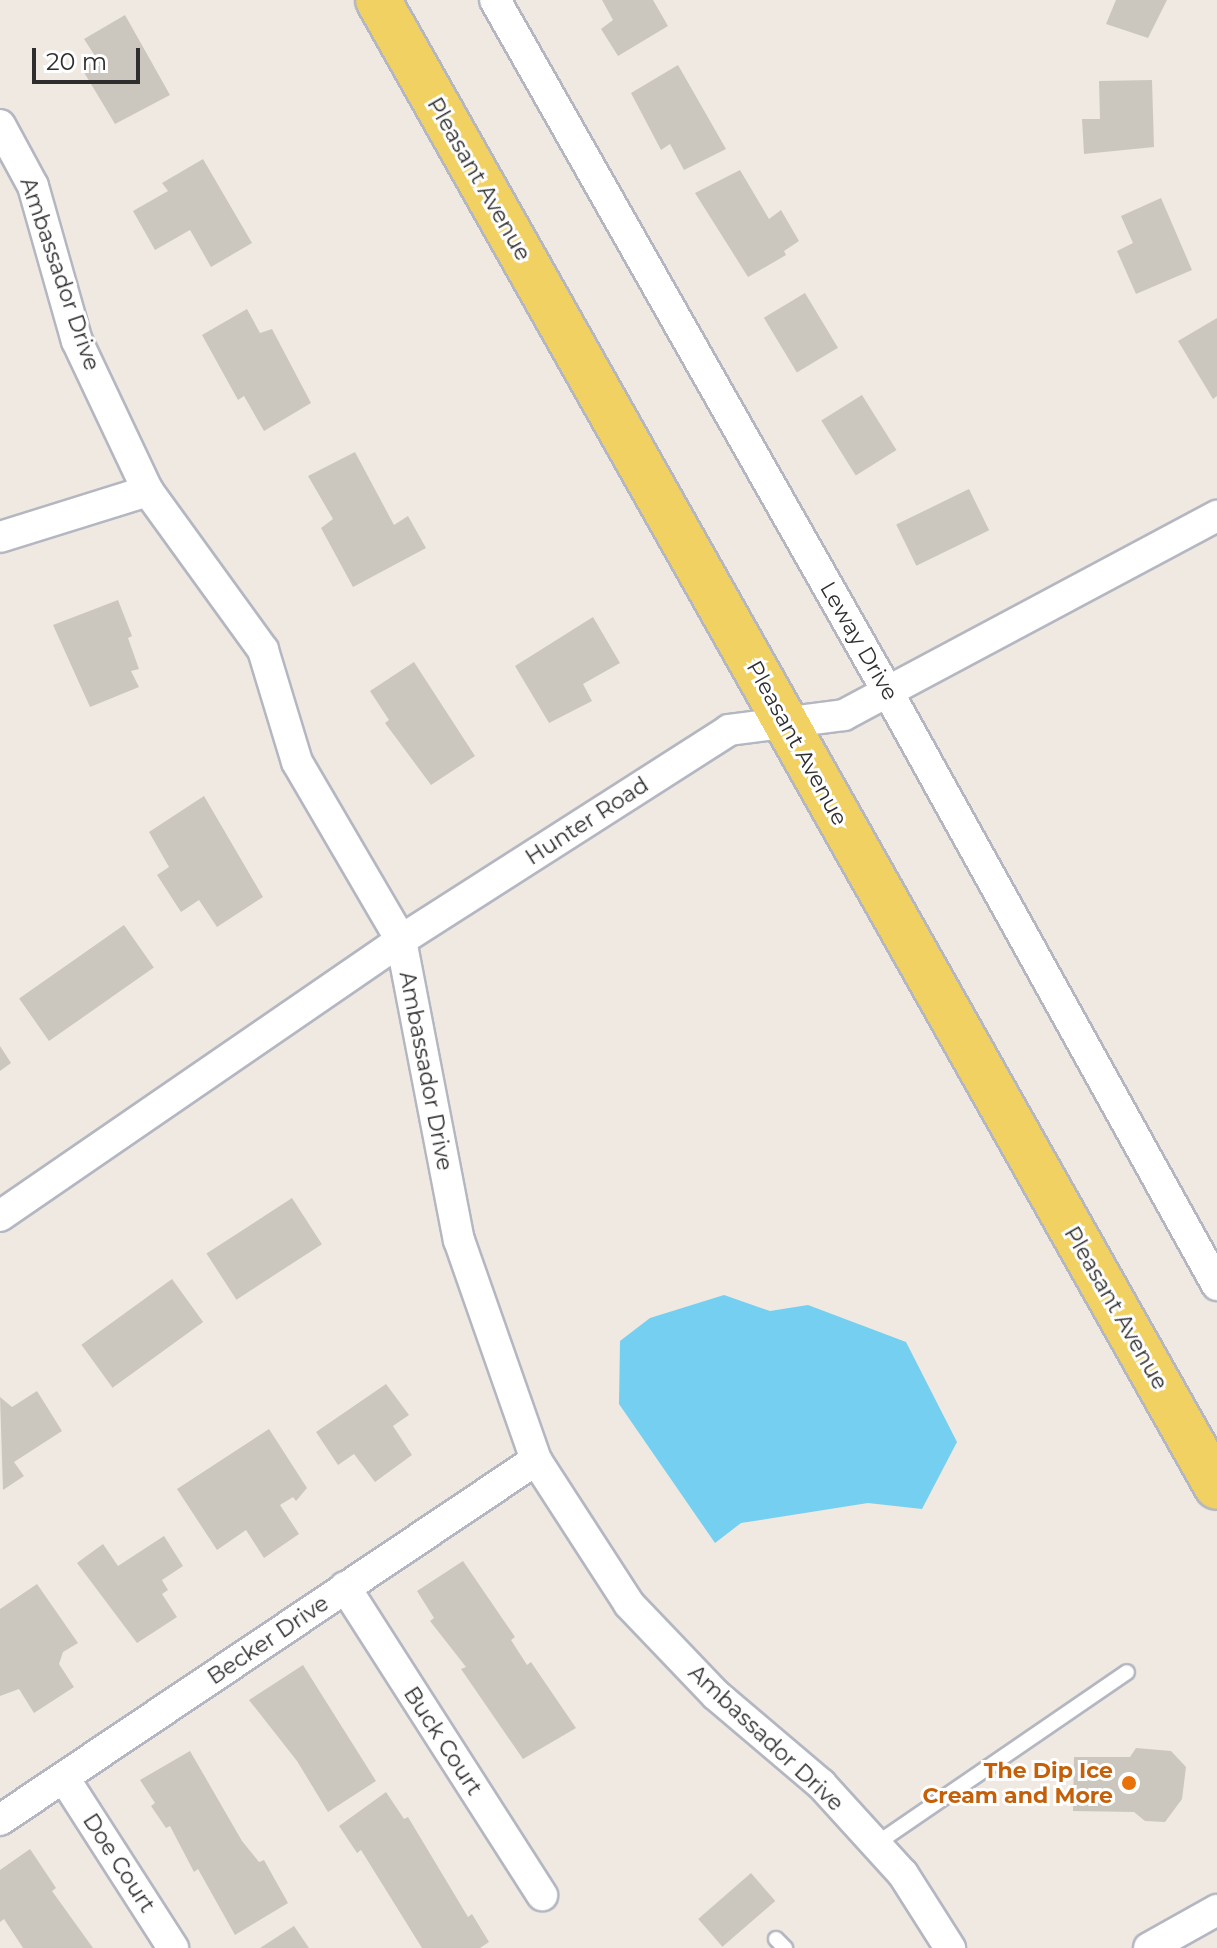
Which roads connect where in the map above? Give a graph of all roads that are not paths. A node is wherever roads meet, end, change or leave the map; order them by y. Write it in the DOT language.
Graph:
graph roads {
  1 [pos="378,0"];
  2 [pos="495,0"];
  3 [pos="0,125"];
  4 [pos="148,491"];
  5 [pos="1217,516"];
  6 [pos="0,537"];
  7 [pos="889,694"];
  8 [pos="785,720"];
  9 [pos="401,940"];
  10 [pos="0,1216"];
  11 [pos="1217,1285"];
  12 [pos="536,1460"];
  13 [pos="1217,1487"];
  14 [pos="345,1587"];
  15 [pos="1127,1672"];
  16 [pos="64,1778"];
  17 [pos="0,1820"];
  18 [pos="876,1844"];
  19 [pos="542,1895"];
  20 [pos="1217,1910"];
  21 [pos="173,1948"];
  22 [pos="950,1948"];
  23 [pos="1149,1948"];
  1 -- 8 [label="main road, Pleasant Avenue"];
  2 -- 7 [label="street, Leway Drive"];
  3 -- 4 [label="street, Ambassador Drive"];
  4 -- 6 [label="street"];
  4 -- 9 [label="street, Ambassador Drive"];
  5 -- 7 [label="street, Hunter Road"];
  7 -- 8 [label="street, Hunter Road"];
  7 -- 11 [label="street, Leway Drive"];
  8 -- 9 [label="street, Hunter Road"];
  8 -- 13 [label="main road, Pleasant Avenue"];
  9 -- 10 [label="street, Hunter Road"];
  9 -- 12 [label="street, Ambassador Drive"];
  12 -- 14 [label="street, Becker Drive"];
  12 -- 18 [label="street, Ambassador Drive"];
  14 -- 16 [label="street, Becker Drive"];
  14 -- 19 [label="street, Buck Court"];
  15 -- 18 [label="lane"];
  16 -- 17 [label="street, Becker Drive"];
  16 -- 21 [label="street, Doe Court"];
  18 -- 22 [label="street, Ambassador Drive"];
  20 -- 23 [label="street"];
}
